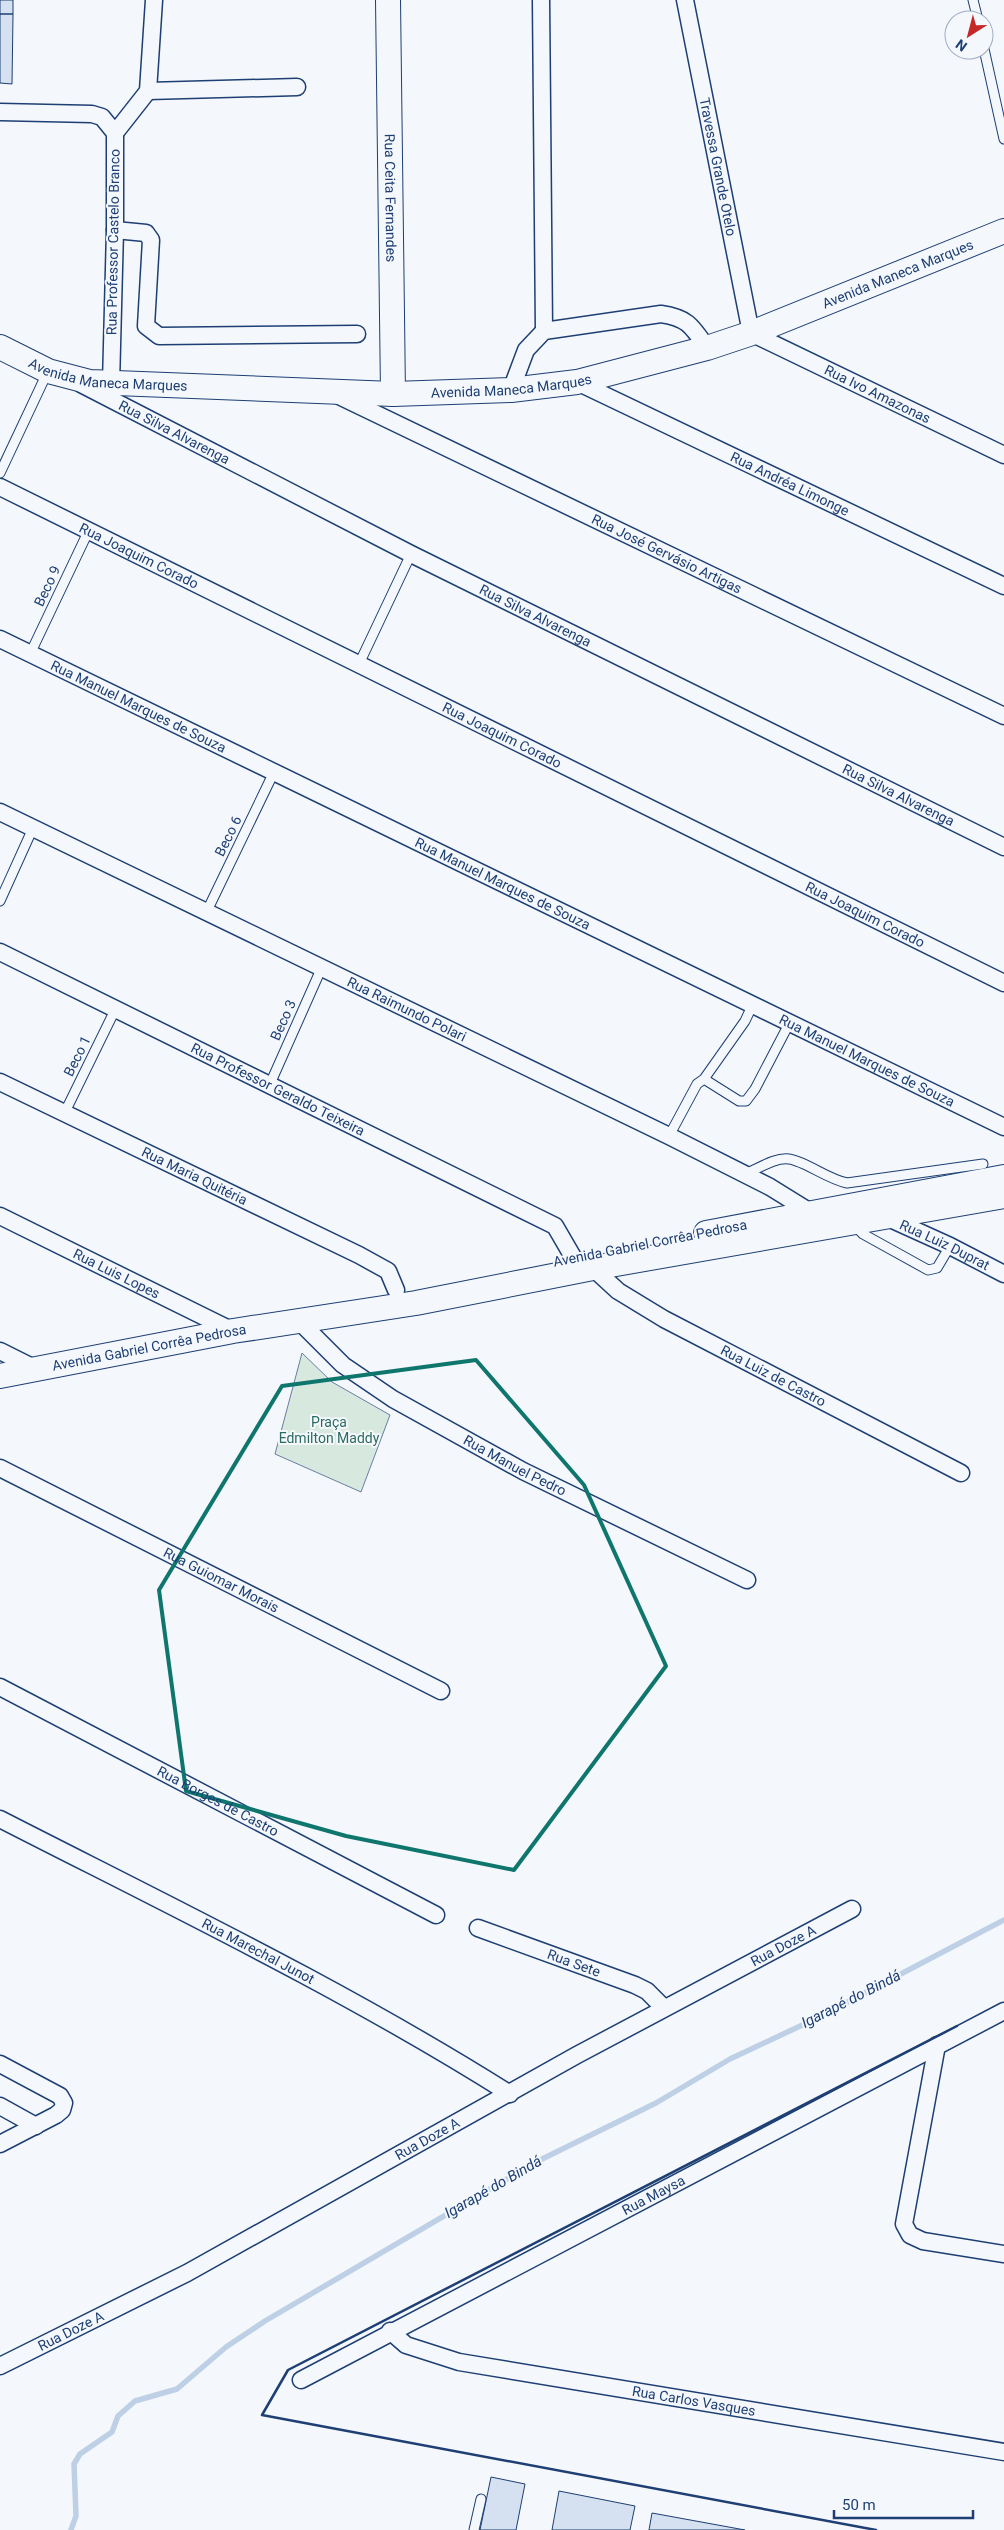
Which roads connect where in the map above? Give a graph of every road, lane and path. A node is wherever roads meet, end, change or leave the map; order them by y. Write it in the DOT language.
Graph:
graph roads {
  1 [pos="154,0"];
  2 [pos="388,0"];
  3 [pos="541,0"];
  4 [pos="685,0"];
  5 [pos="986,60"];
  6 [pos="297,87"];
  7 [pos="148,91"];
  8 [pos="0,112"];
  9 [pos="114,133"];
  10 [pos="1004,139"];
  11 [pos="115,230"];
  12 [pos="1004,231"];
  13 [pos="544,331"];
  14 [pos="751,333"];
  15 [pos="357,334"];
  16 [pos="0,347"];
  17 [pos="707,348"];
  18 [pos="48,372"];
  19 [pos="70,379"];
  20 [pos="577,382"];
  21 [pos="111,384"];
  22 [pos="511,390"];
  23 [pos="331,392"];
  24 [pos="393,394"];
  25 [pos="1004,456"];
  26 [pos="0,473"];
  27 [pos="0,487"];
  28 [pos="89,530"];
  29 [pos="411,554"];
  30 [pos="1004,586"];
  31 [pos="0,639"];
  32 [pos="30,654"];
  33 [pos="359,664"];
  34 [pos="1004,716"];
  35 [pos="274,772"];
  36 [pos="0,812"];
  37 [pos="33,828"];
  38 [pos="1004,847"];
  39 [pos="0,901"];
  40 [pos="206,913"];
  41 [pos="0,952"];
  42 [pos="322,967"];
  43 [pos="1004,983"];
  44 [pos="753,1004"];
  45 [pos="115,1010"];
  46 [pos="790,1022"];
  47 [pos="704,1079"];
  48 [pos="0,1082"];
  49 [pos="270,1084"];
  50 [pos="64,1114"];
  51 [pos="1004,1128"];
  52 [pos="669,1136"];
  53 [pos="983,1164"];
  54 [pos="745,1174"];
  55 [pos="1004,1177"];
  56 [pos="1004,1196"];
  57 [pos="812,1213"];
  58 [pos="0,1216"];
  59 [pos="886,1217"];
  60 [pos="851,1222"];
  61 [pos="555,1226"];
  62 [pos="950,1246"];
  63 [pos="583,1263"];
  64 [pos="1004,1274"];
  65 [pos="392,1281"];
  66 [pos="300,1322"];
  67 [pos="233,1331"];
  68 [pos="0,1351"];
  69 [pos="36,1370"];
  70 [pos="0,1376"];
  71 [pos="0,1468"];
  72 [pos="961,1473"];
  73 [pos="747,1580"];
  74 [pos="0,1687"];
  75 [pos="442,1691"];
  76 [pos="0,1819"];
  77 [pos="852,1909"];
  78 [pos="436,1915"];
  79 [pos="478,1928"];
  80 [pos="664,2008"];
  81 [pos="1004,2011"];
  82 [pos="937,2045"];
  83 [pos="0,2064"];
  84 [pos="510,2094"];
  85 [pos="0,2106"];
  86 [pos="36,2126"];
  87 [pos="0,2144"];
  88 [pos="1004,2254"];
  89 [pos="390,2331"];
  90 [pos="0,2366"];
  91 [pos="301,2380"];
  92 [pos="1004,2452"];
  93 [pos="481,2499"];
  94 [pos="474,2530"];
  1 -- 7 [label="street"];
  2 -- 24 [label="street, Rua Ceita Fernandes"];
  3 -- 13 [label="street"];
  4 -- 14 [label="street, Travessa Grande Otelo"];
  5 -- 10 [label="lane"];
  6 -- 7 [label="street"];
  7 -- 9 [label="street"];
  8 -- 9 [label="street, Rua Professor Castelo Branco"];
  9 -- 11 [label="street, Rua Professor Castelo Branco"];
  11 -- 15 [label="street"];
  11 -- 21 [label="street, Rua Professor Castelo Branco"];
  12 -- 14 [label="street, Avenida Maneca Marques"];
  13 -- 17 [label="street"];
  13 -- 22 [label="street"];
  14 -- 17 [label="street, Avenida Maneca Marques"];
  14 -- 25 [label="street, Rua Ivo Amazonas"];
  16 -- 18 [label="street, Avenida Maneca Marques"];
  17 -- 20 [label="street, Avenida Maneca Marques"];
  18 -- 19 [label="street, Avenida Maneca Marques"];
  18 -- 26 [label="lane"];
  19 -- 21 [label="street, Avenida Maneca Marques"];
  19 -- 29 [label="street, Rua Silva Alvarenga"];
  20 -- 22 [label="street, Avenida Maneca Marques"];
  20 -- 30 [label="street, Rua Andréa Limonge"];
  21 -- 23 [label="street, Avenida Maneca Marques"];
  22 -- 24 [label="street, Avenida Maneca Marques"];
  23 -- 24 [label="street, Avenida Maneca Marques"];
  23 -- 34 [label="street, Rua José Gervásio Artigas"];
  27 -- 28 [label="street, Rua Joaquim Corado"];
  28 -- 32 [label="lane, Beco 9"];
  28 -- 33 [label="street, Rua Joaquim Corado"];
  29 -- 33 [label="lane"];
  29 -- 38 [label="street, Rua Silva Alvarenga"];
  31 -- 32 [label="street, Rua Manuel Marques de Souza"];
  32 -- 35 [label="street, Rua Manuel Marques de Souza"];
  33 -- 43 [label="street, Rua Joaquim Corado"];
  35 -- 40 [label="lane, Beco 6"];
  35 -- 44 [label="street, Rua Manuel Marques de Souza"];
  36 -- 37 [label="street, Rua Raimundo Polari"];
  37 -- 39 [label="lane"];
  37 -- 40 [label="street, Rua Raimundo Polari"];
  40 -- 42 [label="street, Rua Raimundo Polari"];
  41 -- 45 [label="street, Rua Professor Geraldo Teixeira"];
  42 -- 49 [label="lane, Beco 3"];
  42 -- 52 [label="street, Rua Raimundo Polari"];
  44 -- 46 [label="street, Rua Manuel Marques de Souza"];
  44 -- 47 [label="lane"];
  45 -- 49 [label="street, Rua Professor Geraldo Teixeira"];
  45 -- 50 [label="lane, Beco 1"];
  46 -- 47 [label="lane"];
  46 -- 51 [label="street, Rua Manuel Marques de Souza"];
  47 -- 52 [label="lane"];
  48 -- 50 [label="street, Rua Maria Quitéria"];
  49 -- 61 [label="street, Rua Professor Geraldo Teixeira"];
  50 -- 65 [label="street, Rua Maria Quitéria"];
  52 -- 54 [label="street, Rua Raimundo Polari"];
  53 -- 54 [label="lane"];
  54 -- 57 [label="street, Rua Raimundo Polari"];
  55 -- 57 [label="street, Avenida Gabriel Corrêa Pedrosa"];
  56 -- 59 [label="street, Avenida Gabriel Corrêa Pedrosa"];
  57 -- 63 [label="street, Avenida Gabriel Corrêa Pedrosa"];
  58 -- 67 [label="street, Rua Luis Lopes"];
  59 -- 60 [label="street, Avenida Gabriel Corrêa Pedrosa"];
  59 -- 62 [label="street, Rua Luiz Duprat"];
  60 -- 62 [label="lane"];
  60 -- 63 [label="street, Avenida Gabriel Corrêa Pedrosa"];
  61 -- 63 [label="street, Rua Luiz de Castro"];
  62 -- 64 [label="street, Rua Luiz Duprat"];
  63 -- 65 [label="street, Avenida Gabriel Corrêa Pedrosa"];
  63 -- 66 [label="street, Avenida Gabriel Corrêa Pedrosa"];
  63 -- 72 [label="street, Rua Luiz de Castro"];
  65 -- 66 [label="street, Avenida Gabriel Corrêa Pedrosa"];
  66 -- 67 [label="street, Avenida Gabriel Corrêa Pedrosa"];
  66 -- 73 [label="street, Rua Manuel Pedro"];
  67 -- 69 [label="street, Avenida Gabriel Corrêa Pedrosa"];
  68 -- 69 [label="street"];
  69 -- 70 [label="street, Avenida Gabriel Corrêa Pedrosa"];
  71 -- 75 [label="street, Rua Guiomar Morais"];
  74 -- 78 [label="street, Rua Borges de Castro"];
  76 -- 84 [label="street, Rua Marechal Junot"];
  77 -- 80 [label="street, Rua Doze A"];
  79 -- 80 [label="street, Rua Sete"];
  80 -- 84 [label="street, Rua Doze A"];
  81 -- 82 [label="street, Rua Maysa"];
  82 -- 88 [label="street"];
  82 -- 89 [label="street, Rua Maysa"];
  83 -- 86 [label="street"];
  84 -- 90 [label="street, Rua Doze A"];
  85 -- 86 [label="street"];
  86 -- 87 [label="street"];
  89 -- 91 [label="street, Rua Maysa"];
  89 -- 92 [label="street, Rua Carlos Vasques"];
  93 -- 94 [label="lane"];
}
